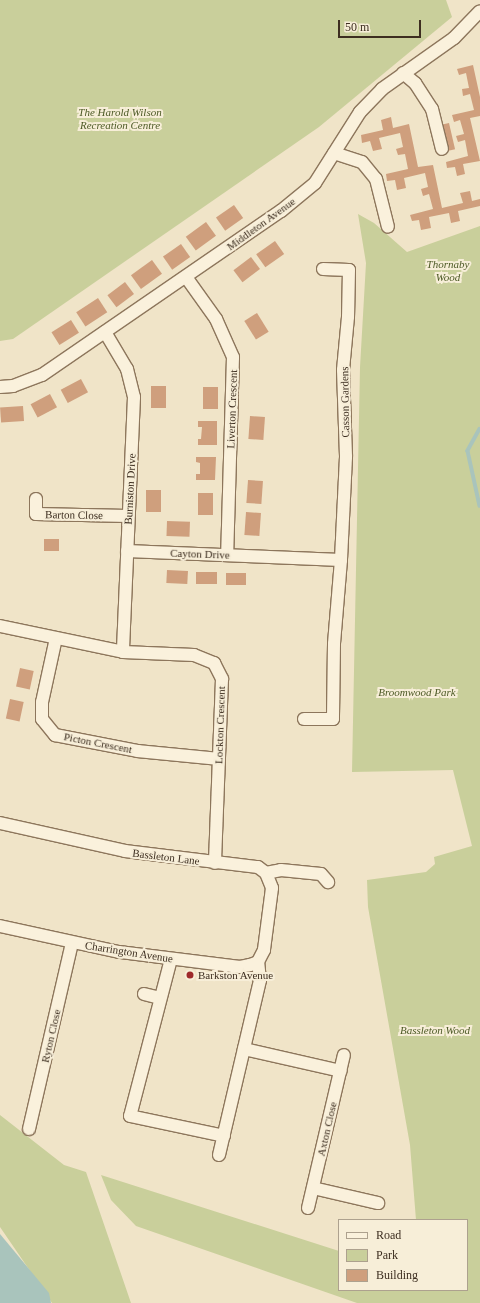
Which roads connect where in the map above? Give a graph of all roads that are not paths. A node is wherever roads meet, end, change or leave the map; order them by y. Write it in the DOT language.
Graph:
graph roads {
  1 [pos="478,19"];
  2 [pos="403,73"];
  3 [pos="442,149"];
  4 [pos="334,153"];
  5 [pos="388,227"];
  6 [pos="323,269"];
  7 [pos="186,277"];
  8 [pos="106,332"];
  9 [pos="0,387"];
  10 [pos="36,499"];
  11 [pos="128,516"];
  12 [pos="127,551"];
  13 [pos="227,554"];
  14 [pos="341,560"];
  15 [pos="0,626"];
  16 [pos="56,638"];
  17 [pos="123,652"];
  18 [pos="304,719"];
  19 [pos="219,759"];
  20 [pos="0,823"];
  21 [pos="215,863"];
  22 [pos="266,873"];
  23 [pos="328,882"];
  24 [pos="0,926"];
  25 [pos="72,943"];
  26 [pos="170,959"];
  27 [pos="258,962"];
  28 [pos="144,994"];
  29 [pos="160,998"];
  30 [pos="244,1049"];
  31 [pos="344,1055"];
  32 [pos="341,1071"];
  33 [pos="29,1129"];
  34 [pos="224,1136"];
  35 [pos="219,1155"];
  36 [pos="313,1188"];
  37 [pos="378,1204"];
  38 [pos="308,1208"];
  1 -- 2 [label="street, Middleton Avenue"];
  2 -- 3 [label="street"];
  2 -- 4 [label="street, Middleton Avenue"];
  4 -- 5 [label="street"];
  4 -- 7 [label="street, Middleton Avenue"];
  6 -- 14 [label="street, Casson Gardens"];
  7 -- 8 [label="street, Middleton Avenue"];
  7 -- 13 [label="street, Liverton Crescent"];
  8 -- 9 [label="street, Middleton Avenue"];
  8 -- 11 [label="street, Burniston Drive"];
  10 -- 11 [label="street, Barton Close"];
  11 -- 12 [label="street, Burniston Drive"];
  12 -- 13 [label="street, Cayton Drive"];
  12 -- 17 [label="street, Burniston Drive"];
  13 -- 14 [label="street, Cayton Drive"];
  14 -- 18 [label="street, Casson Gardens"];
  15 -- 16 [label="street, Lockton Crescent"];
  16 -- 17 [label="street, Lockton Crescent"];
  16 -- 19 [label="street, Picton Crescent"];
  17 -- 19 [label="street, Lockton Crescent"];
  19 -- 21 [label="street, Lockton Crescent"];
  20 -- 21 [label="street, Bassleton Lane"];
  21 -- 22 [label="street, Bassleton Lane"];
  22 -- 23 [label="street, Bassleton Lane"];
  22 -- 27 [label="street"];
  24 -- 25 [label="street, Charrington Avenue"];
  25 -- 26 [label="street, Charrington Avenue"];
  25 -- 33 [label="street, Ryton Close"];
  26 -- 27 [label="street, Charrington Avenue"];
  26 -- 29 [label="street"];
  27 -- 30 [label="street"];
  28 -- 29 [label="street"];
  29 -- 34 [label="street"];
  30 -- 32 [label="street"];
  30 -- 34 [label="street"];
  31 -- 32 [label="street, Axton Close"];
  32 -- 36 [label="street, Axton Close"];
  34 -- 35 [label="street"];
  36 -- 37 [label="street"];
  36 -- 38 [label="street, Axton Close"];
}
